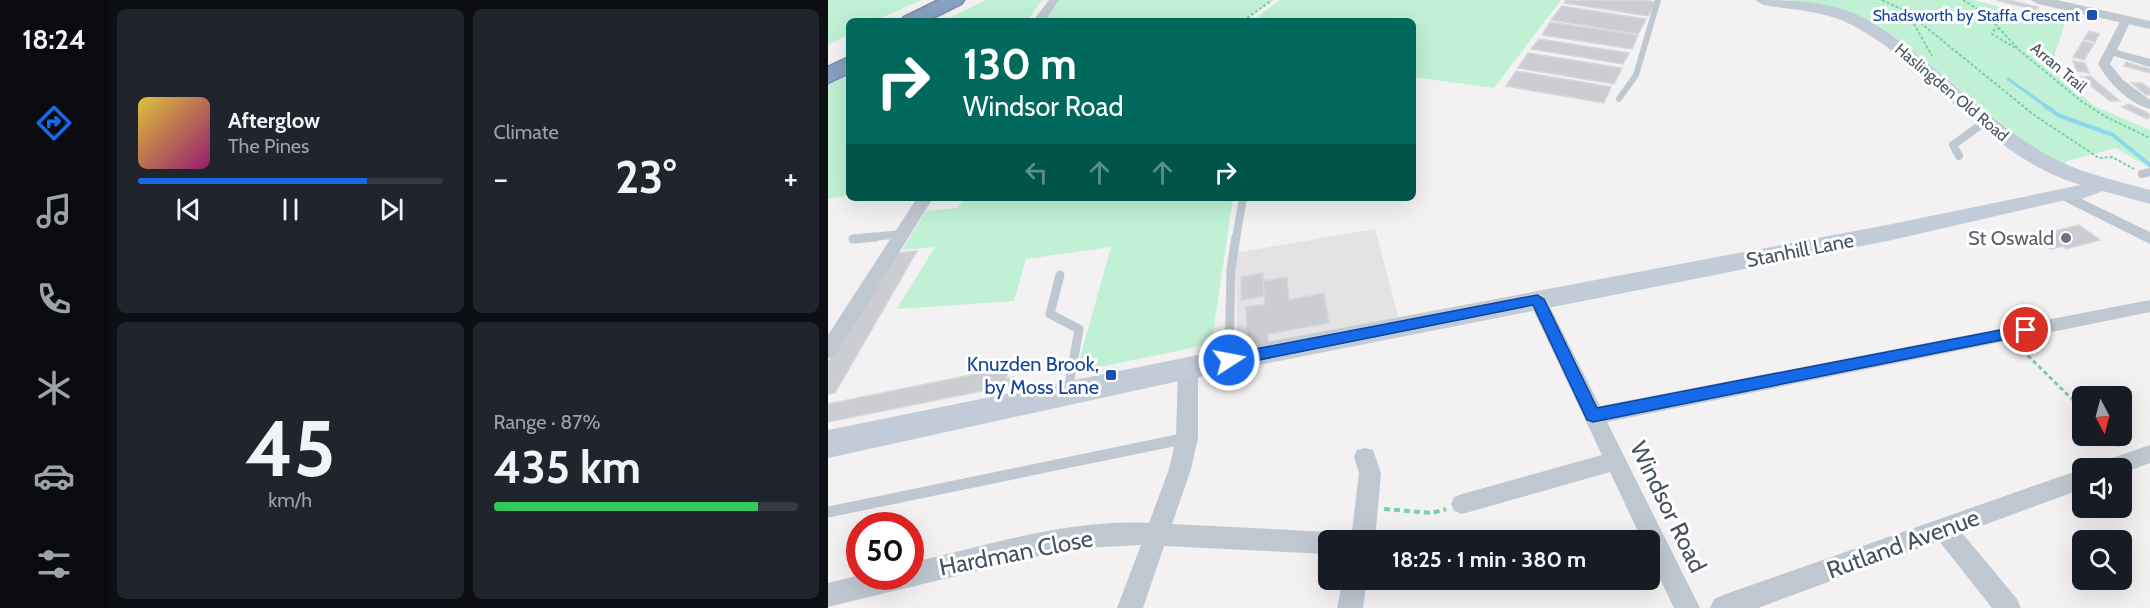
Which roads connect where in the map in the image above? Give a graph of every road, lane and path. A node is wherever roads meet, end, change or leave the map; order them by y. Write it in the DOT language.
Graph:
graph roads {
  1 [pos="954,0"];
  2 [pos="971,0"];
  3 [pos="1054,0"];
  4 [pos="1272,0"];
  5 [pos="1658,0"];
  6 [pos="1763,0"];
  7 [pos="1882,0"];
  8 [pos="1963,0"];
  9 [pos="2038,0"];
  10 [pos="1906,11"];
  11 [pos="917,18"];
  12 [pos="936,18"];
  13 [pos="1041,18"];
  14 [pos="1247,18"];
  15 [pos="2126,20"];
  16 [pos="2150,25"];
  17 [pos="2000,28"];
  18 [pos="2019,50"];
  19 [pos="2111,52"];
  20 [pos="846,55"];
  21 [pos="2150,63"];
  22 [pos="828,64"];
  23 [pos="846,66"];
  24 [pos="828,76"];
  25 [pos="1933,76"];
  26 [pos="1619,99"];
  27 [pos="2150,105"];
  28 [pos="1986,121"];
  29 [pos="2150,138"];
  30 [pos="1959,156"];
  31 [pos="2146,173"];
  32 [pos="2065,184"];
  33 [pos="2150,197"];
  34 [pos="923,201"];
  35 [pos="1243,201"];
  36 [pos="903,234"];
  37 [pos="853,239"];
  38 [pos="2150,239"];
  39 [pos="1060,275"];
  40 [pos="1537,299"];
  41 [pos="2150,306"];
  42 [pos="2006,334"];
  43 [pos="828,351"];
  44 [pos="1229,360"];
  45 [pos="1188,368"];
  46 [pos="1068,394"];
  47 [pos="2072,399"];
  48 [pos="1593,416"];
  49 [pos="1187,438"];
  50 [pos="828,444"];
  51 [pos="2150,454"];
  52 [pos="1365,457"];
  53 [pos="2132,460"];
  54 [pos="1616,461"];
  55 [pos="2072,483"];
  56 [pos="1462,504"];
  57 [pos="1366,508"];
  58 [pos="828,512"];
  59 [pos="1944,529"];
  60 [pos="1364,530"];
  61 [pos="1158,534"];
  62 [pos="1318,542"];
  63 [pos="924,571"];
  64 [pos="854,590"];
  65 [pos="1353,590"];
  66 [pos="829,597"];
  67 [pos="1130,608"];
  68 [pos="1350,608"];
  69 [pos="1687,608"];
  70 [pos="1723,608"];
  71 [pos="2007,608"];
  1 -- 11 [label="highway"];
  2 -- 12 [label="highway"];
  3 -- 13 [label="street"];
  4 -- 14 [label="path"];
  5 -- 26 [label="lane"];
  6 -- 25 [label="main road, Haslingden Old Road"];
  7 -- 10 [label="path"];
  8 -- 17 [label="path, Arran Trail"];
  9 -- 15 [label="street"];
  10 -- 25 [label="path"];
  10 -- 31 [label="path"];
  15 -- 16 [label="street"];
  15 -- 19 [label="street"];
  17 -- 18 [label="path, Arran Trail"];
  17 -- 18 [label="path"];
  18 -- 29 [label="path, Arran Trail"];
  19 -- 21 [label="street"];
  19 -- 27 [label="street"];
  20 -- 22 [label="highway"];
  23 -- 24 [label="highway"];
  25 -- 28 [label="main road, Haslingden Old Road"];
  28 -- 30 [label="lane"];
  28 -- 32 [label="main road, Haslingden Old Road"];
  32 -- 33 [label="main road, Stanhill Lane"];
  32 -- 38 [label="street"];
  32 -- 40 [label="main road, Stanhill Lane"];
  34 -- 36 [label="street"];
  35 -- 44 [label="lane"];
  36 -- 37 [label="lane"];
  36 -- 43 [label="street"];
  39 -- 46 [label="lane"];
  40 -- 44 [label="main road, Stanhill Lane"];
  40 -- 48 [label="street, Windsor Road"];
  41 -- 42 [label="street"];
  42 -- 47 [label="path"];
  42 -- 48 [label="street"];
  44 -- 45 [label="main road, Stanhill Lane"];
  45 -- 46 [label="main road, Stanhill Lane"];
  45 -- 49 [label="street"];
  46 -- 50 [label="main road, Stanhill Lane"];
  48 -- 54 [label="street, Windsor Road"];
  49 -- 58 [label="lane"];
  49 -- 61 [label="street"];
  51 -- 53 [label="street"];
  52 -- 57 [label="street"];
  54 -- 56 [label="street"];
  54 -- 69 [label="street, Windsor Road"];
  55 -- 59 [label="street, Rutland Avenue"];
  56 -- 57 [label="path"];
  57 -- 60 [label="street"];
  59 -- 70 [label="street, Rutland Avenue"];
  59 -- 71 [label="street"];
  61 -- 62 [label="street, Hardman Close"];
  61 -- 63 [label="street, Hardman Close"];
  61 -- 67 [label="street"];
  64 -- 66 [label="street, Hardman Close"];
  65 -- 68 [label="street"];
}
